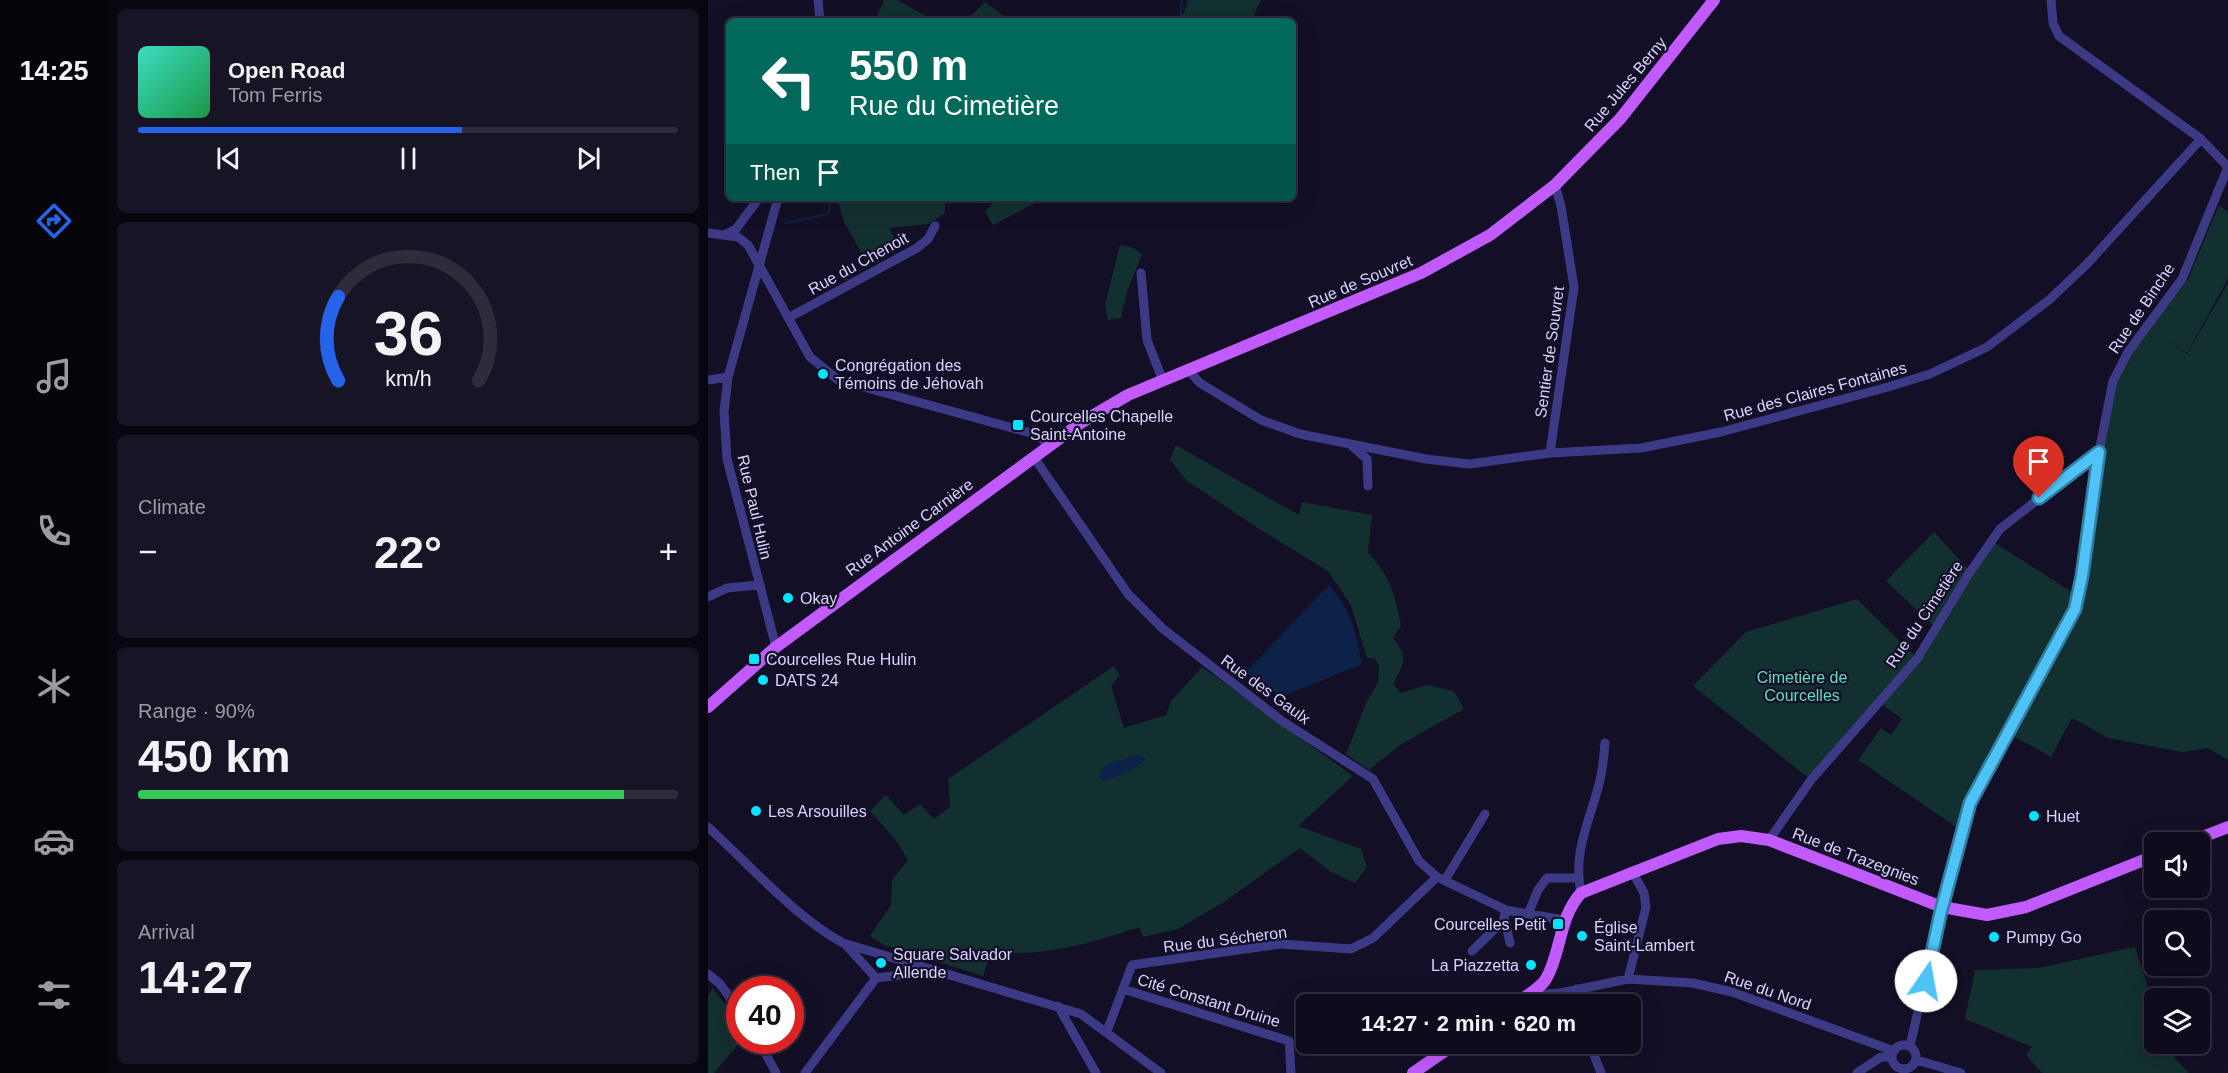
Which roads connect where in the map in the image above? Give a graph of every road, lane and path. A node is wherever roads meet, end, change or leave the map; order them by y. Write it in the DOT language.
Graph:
graph roads {
  1 [pos="818,0"];
  2 [pos="1714,0"];
  3 [pos="2050,0"];
  4 [pos="820,18"];
  5 [pos="2201,139"];
  6 [pos="2228,167"];
  7 [pos="1555,185"];
  8 [pos="757,201"];
  9 [pos="777,201"];
  10 [pos="935,226"];
  11 [pos="708,233"];
  12 [pos="726,234"];
  13 [pos="760,265"];
  14 [pos="1141,273"];
  15 [pos="788,318"];
  16 [pos="1188,370"];
  17 [pos="728,377"];
  18 [pos="708,380"];
  19 [pos="1163,381"];
  20 [pos="1349,444"];
  21 [pos="1048,445"];
  22 [pos="2099,452"];
  23 [pos="1550,453"];
  24 [pos="1033,456"];
  25 [pos="1368,486"];
  26 [pos="759,585"];
  27 [pos="708,597"];
  28 [pos="776,647"];
  29 [pos="708,707"];
  30 [pos="1605,743"];
  31 [pos="1485,814"];
  32 [pos="708,827"];
  33 [pos="2228,827"];
  34 [pos="2210,834"];
  35 [pos="1769,840"];
  36 [pos="2144,860"];
  37 [pos="1632,871"];
  38 [pos="1578,878"];
  39 [pos="1441,879"];
  40 [pos="1581,893"];
  41 [pos="1942,907"];
  42 [pos="1505,914"];
  43 [pos="1528,914"];
  44 [pos="1564,920"];
  45 [pos="843,943"];
  46 [pos="1510,943"];
  47 [pos="1472,951"];
  48 [pos="938,970"];
  49 [pos="708,974"];
  50 [pos="876,978"];
  51 [pos="1628,979"];
  52 [pos="1123,989"];
  53 [pos="1576,989"];
  54 [pos="726,992"];
  55 [pos="1529,994"];
  56 [pos="1536,994"];
  57 [pos="1577,994"];
  58 [pos="1058,1006"];
  59 [pos="1107,1031"];
  60 [pos="1910,1046"];
  61 [pos="766,1054"];
  62 [pos="1441,1054"];
  63 [pos="1594,1054"];
  64 [pos="1893,1054"];
  65 [pos="1917,1060"];
  66 [pos="1906,1071"];
  67 [pos="776,1073"];
  68 [pos="805,1073"];
  69 [pos="1096,1073"];
  70 [pos="1161,1073"];
  71 [pos="1291,1073"];
  72 [pos="1413,1073"];
  73 [pos="1602,1073"];
  74 [pos="1857,1073"];
  75 [pos="1961,1073"];
  1 -- 4 [label="street"];
  2 -- 7 [label="main road, Rue Jules Berny"];
  3 -- 5 [label="street, Rue de Binche"];
  5 -- 6 [label="street, Rue de Binche"];
  5 -- 23 [label="street, Rue des Claires Fontaines"];
  6 -- 22 [label="street, Rue de Binche"];
  7 -- 16 [label="main road, Rue de Souvret"];
  7 -- 23 [label="street, Sentier de Souvret"];
  8 -- 12 [label="street"];
  9 -- 13 [label="street, Rue Paul Hulin"];
  10 -- 15 [label="street, Rue du Chenoit"];
  11 -- 12 [label="street"];
  12 -- 13 [label="street"];
  13 -- 15 [label="street"];
  13 -- 17 [label="street, Rue Paul Hulin"];
  14 -- 19 [label="street"];
  15 -- 21 [label="street"];
  16 -- 19 [label="main road, Rue de Souvret"];
  16 -- 20 [label="street, Rue des Claires Fontaines"];
  17 -- 18 [label="street"];
  17 -- 26 [label="street, Rue Paul Hulin"];
  19 -- 21 [label="main road, Rue de Souvret"];
  20 -- 23 [label="street, Rue des Claires Fontaines"];
  20 -- 25 [label="street"];
  21 -- 24 [label="main road, Rue de Souvret"];
  22 -- 35 [label="street, Rue du Cimetière"];
  22 -- 41 [label="street, Rue de Binche"];
  24 -- 28 [label="main road, Rue Antoine Carnière"];
  24 -- 39 [label="street, Rue des Gaulx"];
  26 -- 27 [label="street"];
  26 -- 28 [label="street, Rue Paul Hulin"];
  28 -- 29 [label="main road, Rue Antoine Carnière"];
  30 -- 38 [label="street"];
  31 -- 39 [label="street"];
  32 -- 45 [label="street"];
  33 -- 34 [label="main road"];
  35 -- 37 [label="main road, Rue de Trazegnies"];
  35 -- 41 [label="main road, Rue de Trazegnies"];
  36 -- 41 [label="main road, Rue de Trazegnies"];
  37 -- 40 [label="main road, Rue de Trazegnies"];
  37 -- 51 [label="street"];
  38 -- 40 [label="street"];
  38 -- 43 [label="street"];
  39 -- 42 [label="street, Rue des Gaulx"];
  39 -- 52 [label="street, Rue du Sécheron"];
  40 -- 44 [label="main road"];
  41 -- 60 [label="street, Rue de Binche"];
  42 -- 43 [label="street, Rue des Gaulx"];
  42 -- 46 [label="street"];
  42 -- 47 [label="street"];
  43 -- 44 [label="street, Rue des Gaulx"];
  44 -- 55 [label="main road"];
  45 -- 48 [label="street"];
  45 -- 50 [label="street"];
  48 -- 50 [label="street"];
  48 -- 58 [label="street"];
  49 -- 54 [label="street"];
  50 -- 68 [label="street"];
  51 -- 53 [label="street, Rue du Nord"];
  51 -- 64 [label="street, Rue du Nord"];
  52 -- 59 [label="street, Rue du Sécheron"];
  52 -- 71 [label="street, Cité Constant Druine"];
  53 -- 56 [label="street, Rue du Nord"];
  53 -- 57 [label="street"];
  58 -- 59 [label="street"];
  58 -- 69 [label="street"];
  59 -- 70 [label="street"];
  60 -- 64 [label="street"];
  60 -- 65 [label="street"];
  61 -- 67 [label="street"];
  62 -- 72 [label="main road"];
  63 -- 73 [label="street"];
  64 -- 66 [label="street"];
  64 -- 74 [label="street"];
  65 -- 66 [label="street"];
  65 -- 75 [label="street"];
}
